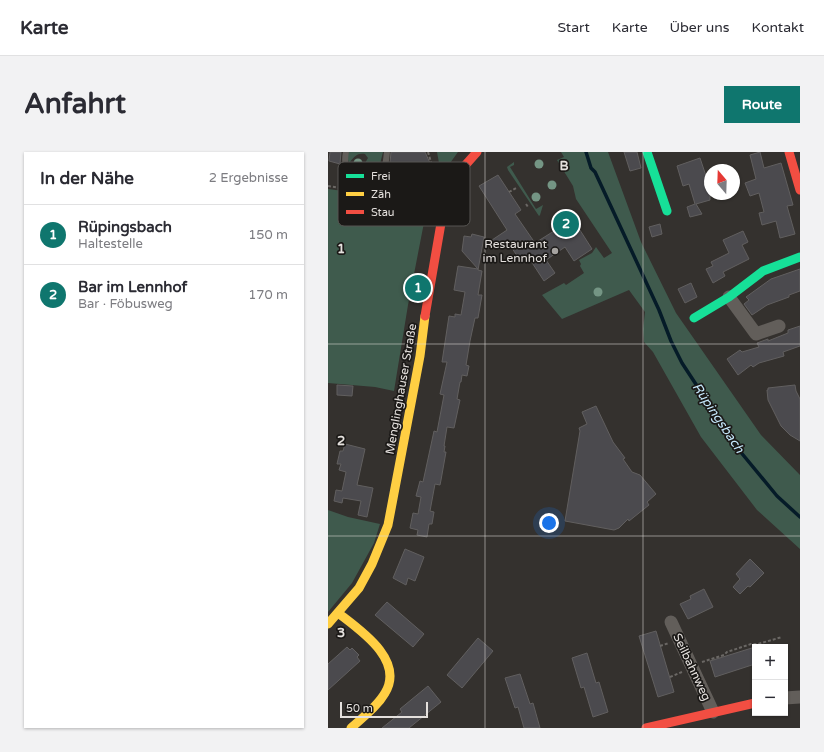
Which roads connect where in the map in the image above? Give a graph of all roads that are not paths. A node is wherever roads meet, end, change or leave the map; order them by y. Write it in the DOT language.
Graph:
graph roads {
  1 [pos="346,152"];
  2 [pos="387,152"];
  3 [pos="477,152"];
  4 [pos="648,152"];
  5 [pos="789,152"];
  6 [pos="345,162"];
  7 [pos="385,162"];
  8 [pos="468,162"];
  9 [pos="800,190"];
  10 [pos="667,212"];
  11 [pos="440,226"];
  12 [pos="800,257"];
  13 [pos="729,297"];
  14 [pos="694,318"];
  15 [pos="779,326"];
  16 [pos="338,613"];
  17 [pos="671,622"];
  18 [pos="328,624"];
  19 [pos="800,697"];
  20 [pos="788,698"];
  21 [pos="752,704"];
  22 [pos="713,712"];
  23 [pos="351,728"];
  24 [pos="646,728"];
  1 -- 6 [label="lane"];
  2 -- 7 [label="lane"];
  3 -- 8 [label="street, Menglinghauser Straße"];
  4 -- 10 [label="street"];
  5 -- 9 [label="street"];
  11 -- 16 [label="street, Menglinghauser Straße"];
  12 -- 13 [label="street"];
  13 -- 14 [label="street"];
  13 -- 15 [label="street"];
  16 -- 18 [label="street, Menglinghauser Straße"];
  16 -- 23 [label="street"];
  17 -- 22 [label="street, Seilbahnweg"];
  19 -- 20 [label="street"];
  21 -- 22 [label="street"];
  22 -- 24 [label="street"];
}
